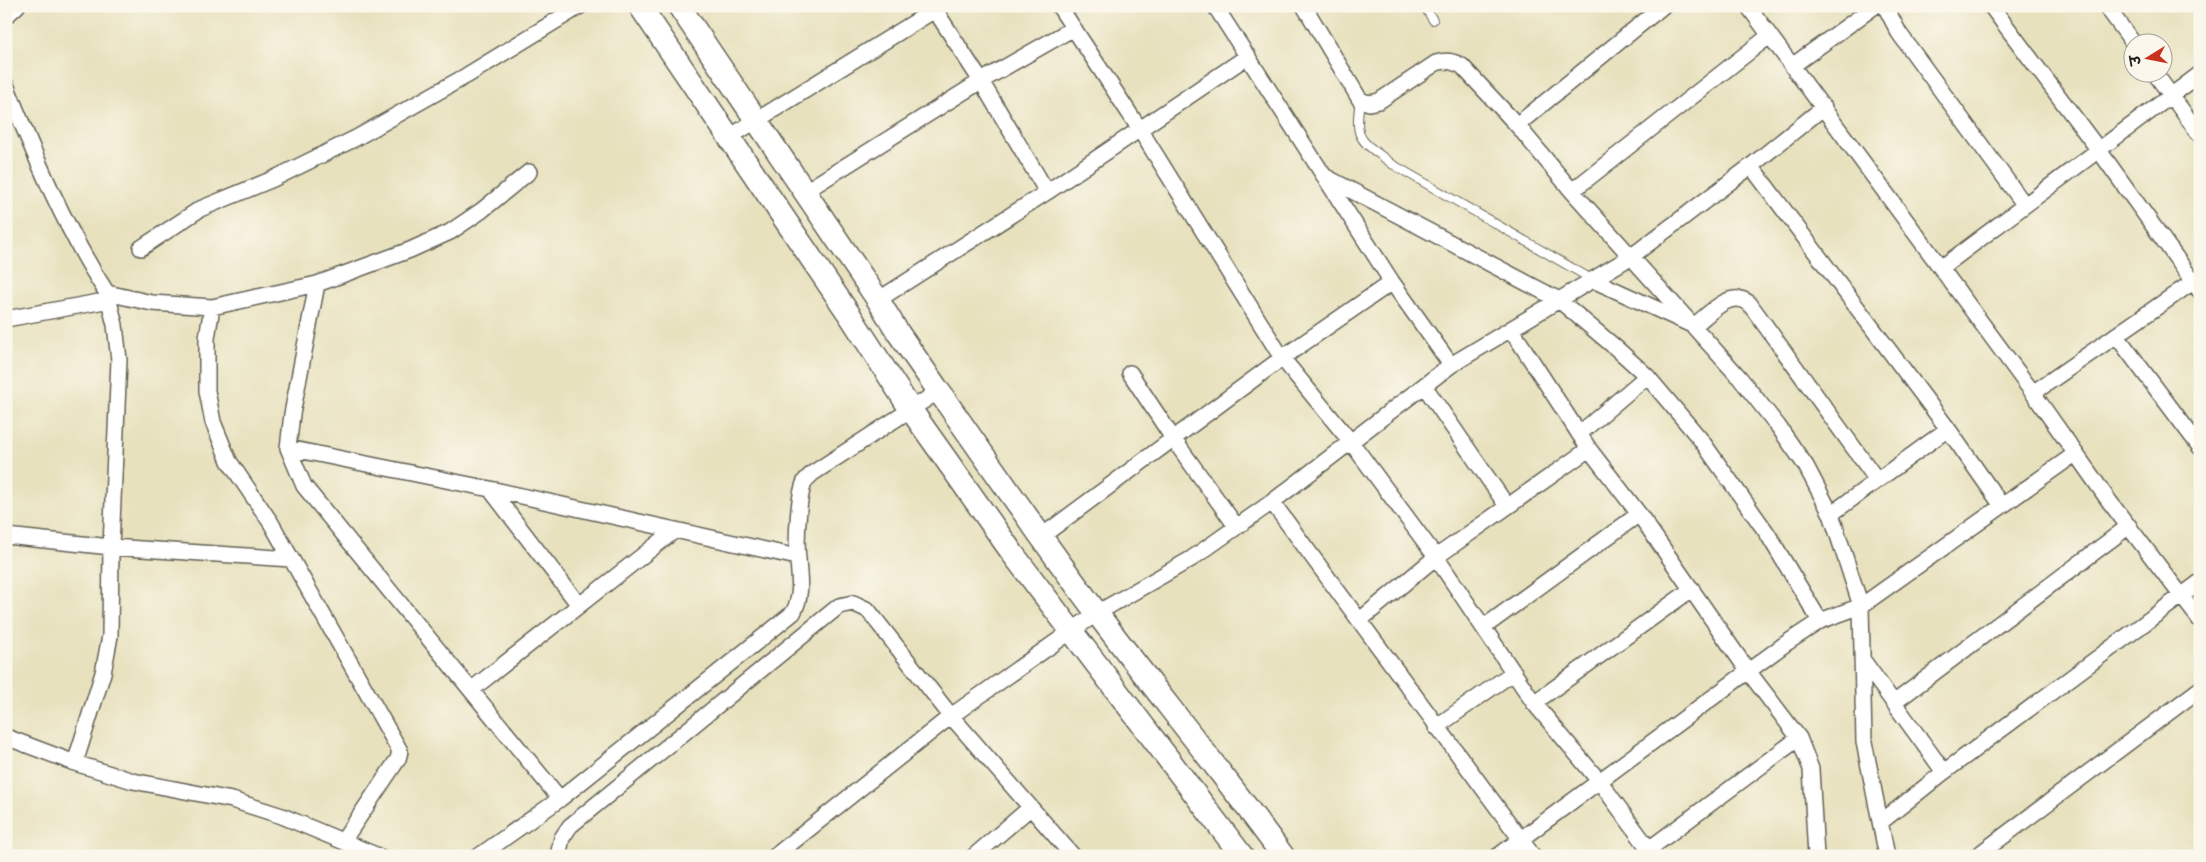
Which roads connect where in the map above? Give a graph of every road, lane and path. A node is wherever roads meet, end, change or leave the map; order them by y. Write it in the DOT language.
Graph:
graph roads {
  1 [pos="18,6"];
  2 [pos="580,6"];
  3 [pos="640,6"];
  4 [pos="679,6"];
  5 [pos="1059,6"];
  6 [pos="1215,6"];
  7 [pos="1304,6"];
  8 [pos="1424,6"];
  9 [pos="1663,6"];
  10 [pos="1748,6"];
  11 [pos="1875,6"];
  12 [pos="1885,6"];
  13 [pos="1991,6"];
  14 [pos="2106,6"];
  15 [pos="938,8"];
  16 [pos="6,16"];
  17 [pos="1433,20"];
  18 [pos="1072,29"];
  19 [pos="2125,32"];
  20 [pos="1769,36"];
  21 [pos="1248,56"];
  22 [pos="1792,66"];
  23 [pos="2200,74"];
  24 [pos="981,81"];
  25 [pos="2161,82"];
  26 [pos="6,85"];
  27 [pos="2171,95"];
  28 [pos="1360,100"];
  29 [pos="1824,107"];
  30 [pos="756,122"];
  31 [pos="1517,125"];
  32 [pos="1139,128"];
  33 [pos="2200,135"];
  34 [pos="728,138"];
  35 [pos="2098,149"];
  36 [pos="1752,166"];
  37 [pos="529,172"];
  38 [pos="1324,176"];
  39 [pos="1572,191"];
  40 [pos="804,192"];
  41 [pos="1047,192"];
  42 [pos="2024,204"];
  43 [pos="141,248"];
  44 [pos="1632,256"];
  45 [pos="1942,268"];
  46 [pos="1392,282"];
  47 [pos="1587,283"];
  48 [pos="2198,283"];
  49 [pos="317,284"];
  50 [pos="109,297"];
  51 [pos="1563,298"];
  52 [pos="878,300"];
  53 [pos="212,307"];
  54 [pos="6,319"];
  55 [pos="1694,326"];
  56 [pos="1511,329"];
  57 [pos="2116,335"];
  58 [pos="1282,358"];
  59 [pos="1451,365"];
  60 [pos="1130,373"];
  61 [pos="1647,376"];
  62 [pos="1425,386"];
  63 [pos="939,391"];
  64 [pos="2033,393"];
  65 [pos="911,410"];
  66 [pos="1948,429"];
  67 [pos="1579,434"];
  68 [pos="1174,440"];
  69 [pos="1351,442"];
  70 [pos="2200,447"];
  71 [pos="288,448"];
  72 [pos="1589,449"];
  73 [pos="2075,454"];
  74 [pos="1877,480"];
  75 [pos="490,490"];
  76 [pos="1272,502"];
  77 [pos="1507,506"];
  78 [pos="2002,506"];
  79 [pos="1639,514"];
  80 [pos="1831,514"];
  81 [pos="1236,526"];
  82 [pos="2129,526"];
  83 [pos="674,531"];
  84 [pos="6,536"];
  85 [pos="1042,536"];
  86 [pos="111,547"];
  87 [pos="797,557"];
  88 [pos="1436,557"];
  89 [pos="291,559"];
  90 [pos="2200,582"];
  91 [pos="1692,589"];
  92 [pos="2182,595"];
  93 [pos="579,605"];
  94 [pos="1856,608"];
  95 [pos="1097,613"];
  96 [pos="1824,619"];
  97 [pos="1360,620"];
  98 [pos="2200,620"];
  99 [pos="1484,627"];
  100 [pos="1070,632"];
  101 [pos="1862,659"];
  102 [pos="1748,671"];
  103 [pos="1514,672"];
  104 [pos="2200,689"];
  105 [pos="471,690"];
  106 [pos="1534,702"];
  107 [pos="1895,702"];
  108 [pos="951,716"];
  109 [pos="1436,727"];
  110 [pos="6,737"];
  111 [pos="1799,738"];
  112 [pos="75,763"];
  113 [pos="1944,772"];
  114 [pos="1600,782"];
  115 [pos="560,799"];
  116 [pos="1030,808"];
  117 [pos="1881,822"];
  118 [pos="1520,839"];
  119 [pos="343,841"];
  120 [pos="359,852"];
  121 [pos="1652,852"];
  122 [pos="378,856"];
  123 [pos="479,856"];
  124 [pos="558,856"];
  125 [pos="775,856"];
  126 [pos="974,856"];
  127 [pos="1073,856"];
  128 [pos="1242,856"];
  129 [pos="1283,856"];
  130 [pos="1498,856"];
  131 [pos="1532,856"];
  132 [pos="1816,856"];
  133 [pos="1887,856"];
  134 [pos="1977,856"];
  1 -- 16 [label="street"];
  2 -- 43 [label="street"];
  3 -- 34 [label="main road"];
  4 -- 30 [label="main road"];
  5 -- 18 [label="street"];
  6 -- 21 [label="street"];
  7 -- 28 [label="street"];
  8 -- 17 [label="lane"];
  9 -- 31 [label="street"];
  10 -- 20 [label="street"];
  11 -- 22 [label="street"];
  12 -- 42 [label="street"];
  13 -- 35 [label="street"];
  14 -- 19 [label="street"];
  15 -- 24 [label="street"];
  15 -- 30 [label="street"];
  18 -- 24 [label="street"];
  18 -- 32 [label="street"];
  20 -- 22 [label="street"];
  20 -- 39 [label="street"];
  21 -- 32 [label="street"];
  21 -- 38 [label="street"];
  22 -- 29 [label="street"];
  23 -- 27 [label="street"];
  24 -- 40 [label="street"];
  24 -- 41 [label="street"];
  25 -- 27 [label="street"];
  26 -- 50 [label="street"];
  27 -- 33 [label="street"];
  27 -- 35 [label="street"];
  28 -- 31 [label="street"];
  28 -- 47 [label="lane"];
  29 -- 36 [label="street"];
  29 -- 45 [label="street"];
  30 -- 34 [label="street"];
  30 -- 40 [label="main road"];
  31 -- 39 [label="street"];
  32 -- 41 [label="street"];
  32 -- 58 [label="street"];
  34 -- 65 [label="main road"];
  35 -- 42 [label="street"];
  35 -- 48 [label="street"];
  36 -- 44 [label="street"];
  36 -- 66 [label="street"];
  37 -- 49 [label="street"];
  38 -- 46 [label="street"];
  38 -- 51 [label="street"];
  39 -- 44 [label="street"];
  40 -- 52 [label="main road"];
  41 -- 52 [label="street"];
  42 -- 45 [label="street"];
  44 -- 47 [label="street"];
  44 -- 55 [label="street"];
  45 -- 64 [label="street"];
  46 -- 58 [label="street"];
  46 -- 59 [label="street"];
  47 -- 51 [label="street"];
  47 -- 55 [label="street"];
  48 -- 57 [label="street"];
  49 -- 53 [label="street"];
  49 -- 71 [label="street"];
  50 -- 53 [label="street"];
  50 -- 54 [label="street"];
  50 -- 86 [label="street"];
  51 -- 56 [label="street"];
  51 -- 61 [label="street"];
  52 -- 63 [label="main road"];
  53 -- 89 [label="street"];
  55 -- 74 [label="street"];
  55 -- 80 [label="street"];
  56 -- 59 [label="street"];
  56 -- 67 [label="street"];
  57 -- 64 [label="street"];
  57 -- 70 [label="street"];
  58 -- 68 [label="street"];
  58 -- 69 [label="street"];
  59 -- 62 [label="street"];
  60 -- 68 [label="street"];
  61 -- 67 [label="street"];
  61 -- 96 [label="street"];
  62 -- 69 [label="street"];
  62 -- 77 [label="street"];
  63 -- 65 [label="street"];
  63 -- 85 [label="main road"];
  64 -- 73 [label="street"];
  65 -- 87 [label="street"];
  65 -- 100 [label="main road"];
  66 -- 74 [label="street"];
  66 -- 78 [label="street"];
  67 -- 72 [label="street"];
  68 -- 81 [label="street"];
  68 -- 85 [label="street"];
  69 -- 76 [label="street"];
  69 -- 88 [label="street"];
  71 -- 75 [label="street"];
  71 -- 105 [label="street"];
  72 -- 77 [label="street"];
  72 -- 79 [label="street"];
  73 -- 78 [label="street"];
  73 -- 82 [label="street"];
  74 -- 80 [label="street"];
  75 -- 83 [label="street"];
  75 -- 93 [label="street"];
  76 -- 81 [label="street"];
  76 -- 97 [label="street"];
  77 -- 88 [label="street"];
  78 -- 94 [label="street"];
  79 -- 91 [label="street"];
  79 -- 99 [label="street"];
  80 -- 94 [label="street"];
  81 -- 95 [label="street"];
  82 -- 92 [label="street"];
  82 -- 107 [label="street"];
  83 -- 87 [label="street"];
  83 -- 93 [label="street"];
  84 -- 86 [label="street"];
  85 -- 95 [label="main road"];
  86 -- 89 [label="street"];
  86 -- 112 [label="street"];
  87 -- 115 [label="street"];
  88 -- 97 [label="street"];
  88 -- 99 [label="street"];
  89 -- 119 [label="street"];
  90 -- 92 [label="street"];
  91 -- 102 [label="street"];
  91 -- 106 [label="street"];
  92 -- 98 [label="street"];
  92 -- 113 [label="street"];
  93 -- 105 [label="street"];
  94 -- 96 [label="street"];
  94 -- 101 [label="street"];
  95 -- 100 [label="street"];
  95 -- 129 [label="main road"];
  96 -- 102 [label="street"];
  97 -- 109 [label="street"];
  99 -- 103 [label="street"];
  100 -- 108 [label="street"];
  100 -- 128 [label="main road"];
  101 -- 107 [label="street"];
  101 -- 117 [label="street"];
  102 -- 111 [label="street"];
  102 -- 114 [label="street"];
  103 -- 106 [label="street"];
  103 -- 109 [label="street"];
  104 -- 134 [label="street"];
  105 -- 115 [label="street"];
  106 -- 114 [label="street"];
  107 -- 113 [label="street"];
  108 -- 116 [label="street"];
  108 -- 124 [label="street"];
  108 -- 125 [label="street"];
  109 -- 118 [label="street"];
  110 -- 112 [label="street"];
  111 -- 121 [label="street"];
  111 -- 132 [label="street"];
  112 -- 119 [label="street"];
  113 -- 117 [label="street"];
  114 -- 118 [label="street"];
  114 -- 121 [label="street"];
  115 -- 123 [label="street"];
  116 -- 126 [label="street"];
  116 -- 127 [label="street"];
  117 -- 133 [label="street"];
  118 -- 130 [label="street"];
  118 -- 131 [label="street"];
  119 -- 120 [label="street"];
  120 -- 122 [label="street"];
}
